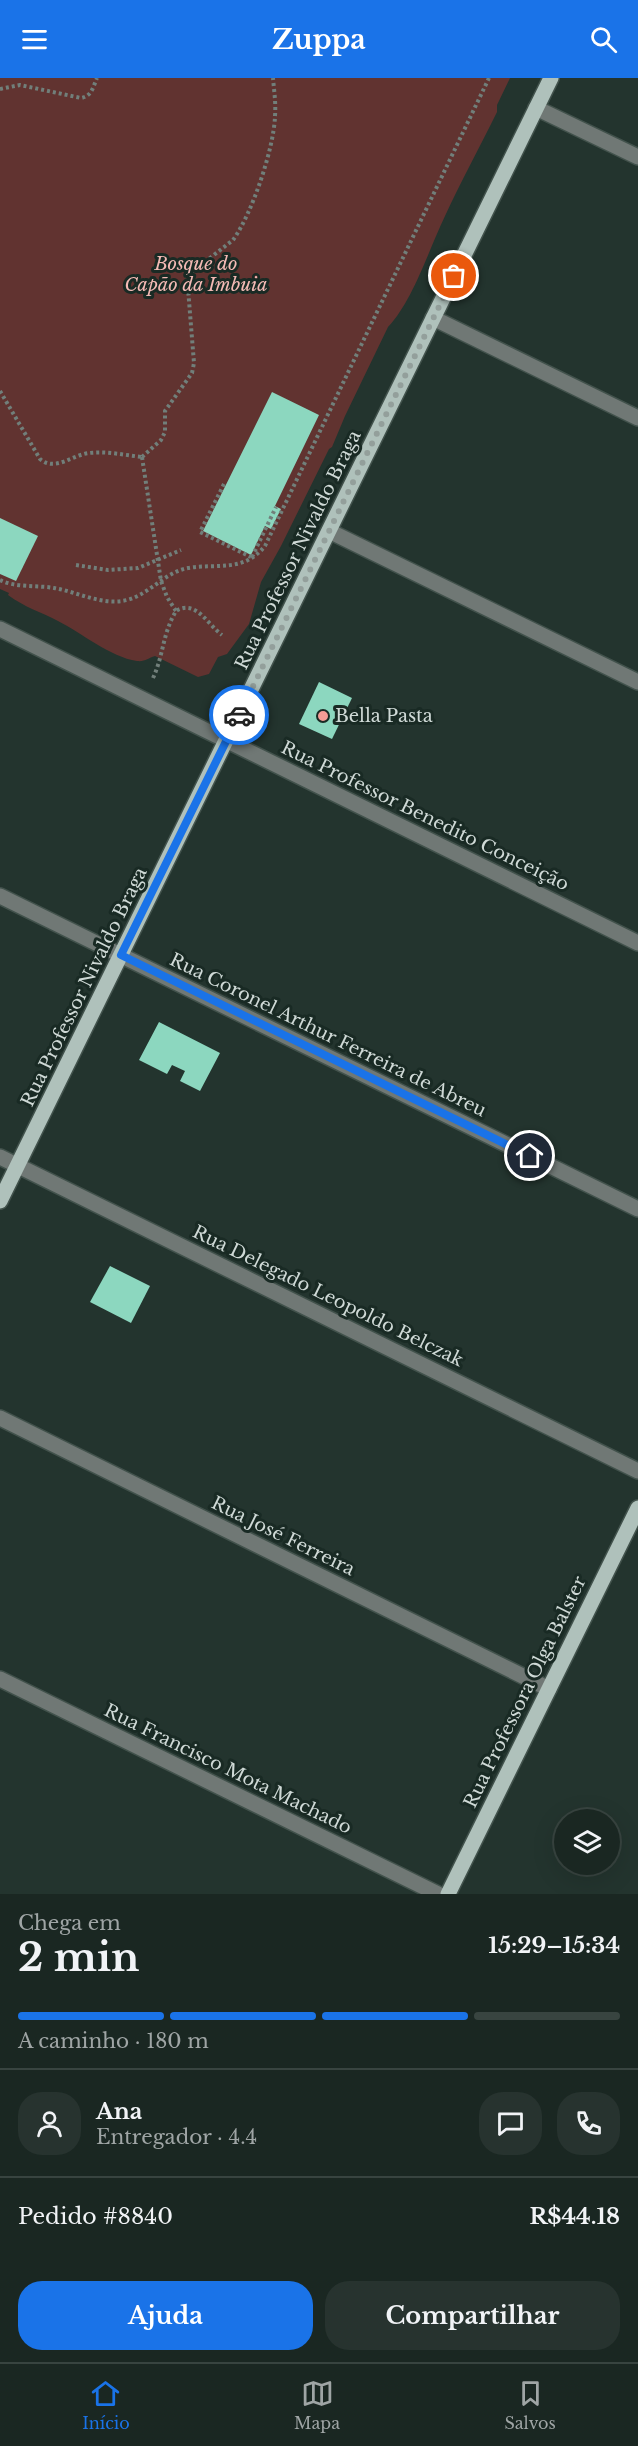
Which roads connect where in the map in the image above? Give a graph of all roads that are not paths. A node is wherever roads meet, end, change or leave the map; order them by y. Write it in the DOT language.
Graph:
graph roads {
  1 [pos="551,78"];
  2 [pos="536,108"];
  3 [pos="638,157"];
  4 [pos="433,318"];
  5 [pos="638,418"];
  6 [pos="329,531"];
  7 [pos="0,629"];
  8 [pos="638,682"];
  9 [pos="226,740"];
  10 [pos="0,896"];
  11 [pos="638,943"];
  12 [pos="121,955"];
  13 [pos="0,1157"];
  14 [pos="18,1165"];
  15 [pos="0,1201"];
  16 [pos="638,1209"];
  17 [pos="0,1418"];
  18 [pos="638,1470"];
  19 [pos="638,1508"];
  20 [pos="0,1679"];
  21 [pos="549,1689"];
  22 [pos="438,1894"];
  23 [pos="448,1894"];
  1 -- 2 [label="main road, Rua Professor Nivaldo Braga"];
  2 -- 3 [label="street"];
  2 -- 4 [label="main road, Rua Professor Nivaldo Braga"];
  4 -- 5 [label="street"];
  4 -- 6 [label="main road, Rua Professor Nivaldo Braga"];
  6 -- 8 [label="street"];
  6 -- 9 [label="main road, Rua Professor Nivaldo Braga"];
  7 -- 9 [label="street, Rua Professor Benedito Conceição"];
  9 -- 11 [label="street, Rua Professor Benedito Conceição"];
  9 -- 12 [label="main road, Rua Professor Nivaldo Braga"];
  10 -- 12 [label="street, Rua Coronel Arthur Ferreira de Abreu"];
  12 -- 14 [label="main road, Rua Professor Nivaldo Braga"];
  12 -- 16 [label="street, Rua Coronel Arthur Ferreira de Abreu"];
  13 -- 14 [label="street, Rua Delegado Leopoldo Belczak"];
  14 -- 15 [label="main road, Rua Professor Nivaldo Braga"];
  14 -- 18 [label="street, Rua Delegado Leopoldo Belczak"];
  17 -- 21 [label="street, Rua José Ferreira"];
  19 -- 21 [label="main road, Rua Professora Olga Balster"];
  20 -- 22 [label="street, Rua Francisco Mota Machado"];
  21 -- 23 [label="main road, Rua Professora Olga Balster"];
}
